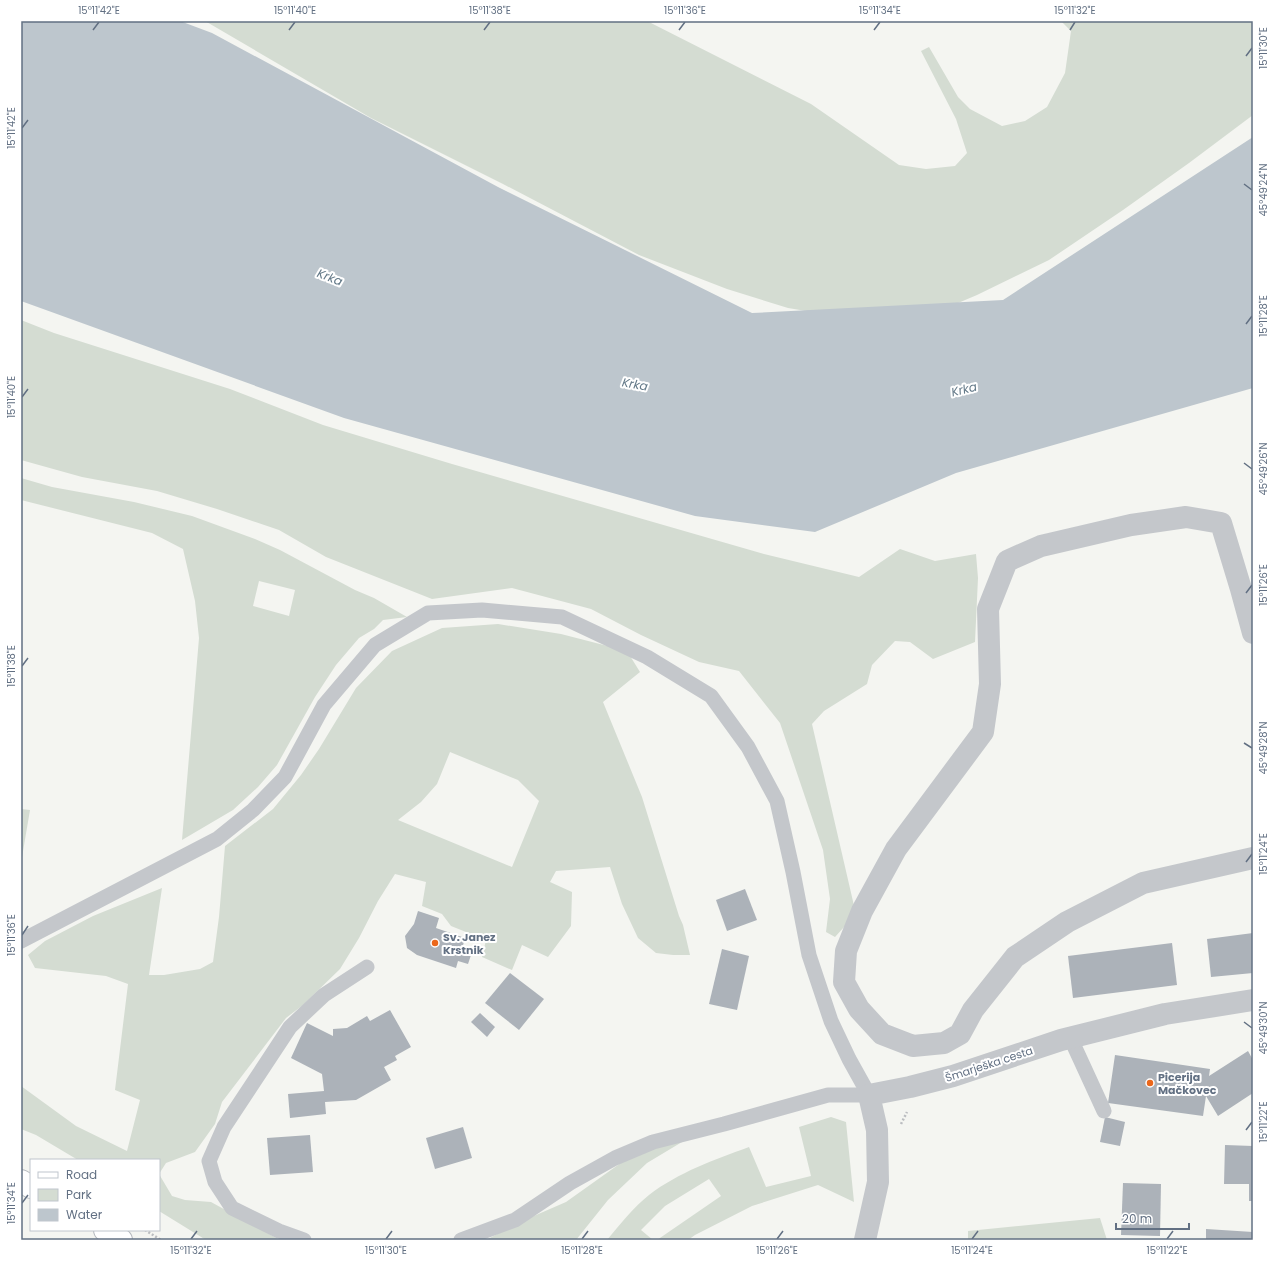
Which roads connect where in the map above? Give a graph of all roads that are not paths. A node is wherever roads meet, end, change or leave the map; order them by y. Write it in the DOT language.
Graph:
graph roads {
  1 [pos="1252,624"];
  2 [pos="1253,858"];
  3 [pos="21,941"];
  4 [pos="367,967"];
  5 [pos="1253,1000"];
  6 [pos="1070,1037"];
  7 [pos="869,1095"];
  8 [pos="1104,1111"];
  9 [pos="21,1181"];
  10 [pos="30,1186"];
  11 [pos="107,1231"];
  12 [pos="121,1240"];
  13 [pos="304,1240"];
  14 [pos="461,1240"];
  15 [pos="865,1240"];
  1 -- 2 [label="street"];
  3 -- 7 [label="lane"];
  4 -- 13 [label="lane"];
  5 -- 6 [label="street, Šmarješka cesta"];
  6 -- 7 [label="street, Šmarješka cesta"];
  6 -- 8 [label="lane"];
  7 -- 14 [label="lane"];
  7 -- 15 [label="street"];
  9 -- 10 [label="main road"];
  11 -- 12 [label="main road"];
}
